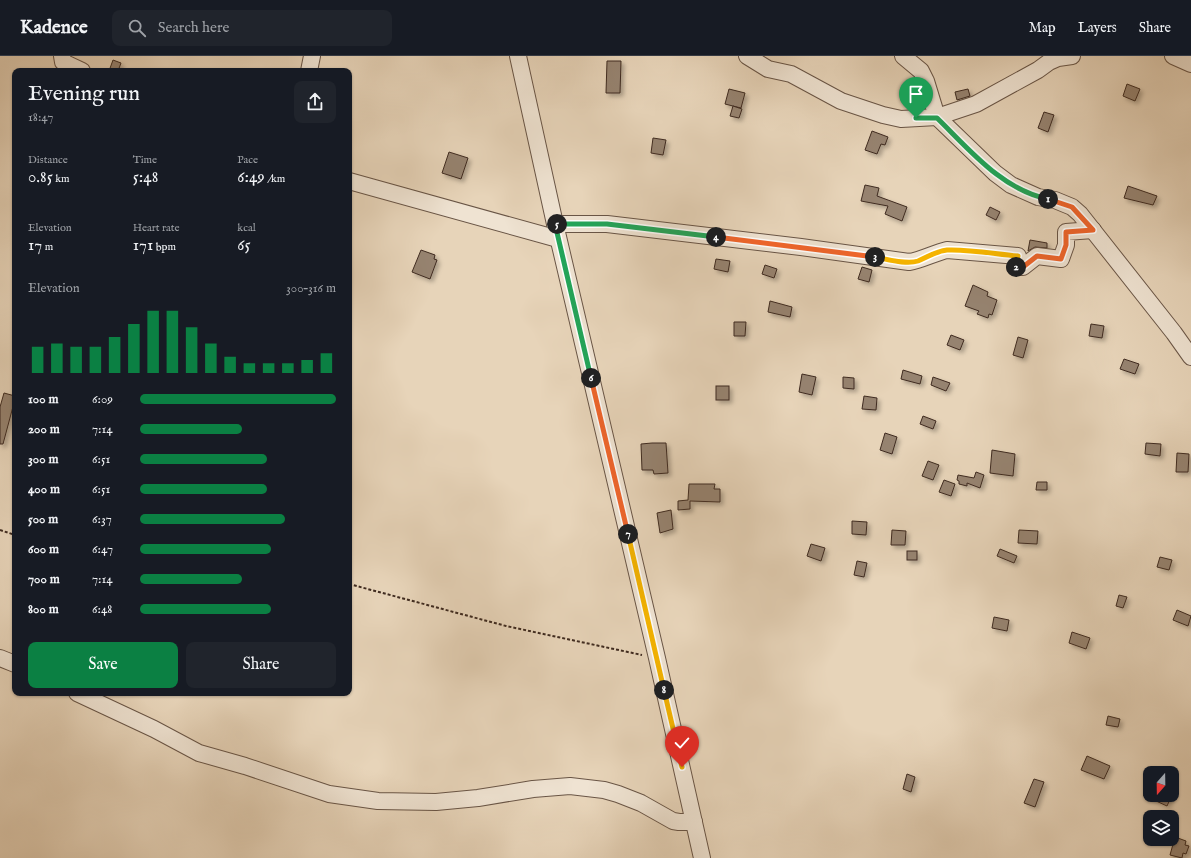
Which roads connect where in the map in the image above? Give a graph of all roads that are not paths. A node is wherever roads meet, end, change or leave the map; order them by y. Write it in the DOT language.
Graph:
graph roads {
  1 [pos="62,56"];
  2 [pos="312,56"];
  3 [pos="518,56"];
  4 [pos="747,56"];
  5 [pos="903,56"];
  6 [pos="1072,56"];
  7 [pos="1173,56"];
  8 [pos="1191,64"];
  9 [pos="76,68"];
  10 [pos="310,68"];
  11 [pos="937,118"];
  12 [pos="352,182"];
  13 [pos="1093,230"];
  14 [pos="556,231"];
  15 [pos="1191,357"];
  16 [pos="0,658"];
  17 [pos="12,663"];
  18 [pos="83,696"];
  19 [pos="694,822"];
  20 [pos="702,858"];
  1 -- 9 [label="street"];
  2 -- 10 [label="street"];
  3 -- 14 [label="street"];
  4 -- 11 [label="street"];
  5 -- 11 [label="street"];
  6 -- 11 [label="street"];
  7 -- 8 [label="street"];
  11 -- 13 [label="street"];
  12 -- 14 [label="street"];
  13 -- 14 [label="street"];
  13 -- 15 [label="street"];
  14 -- 19 [label="street"];
  16 -- 17 [label="street"];
  18 -- 19 [label="street"];
  19 -- 20 [label="street"];
}
